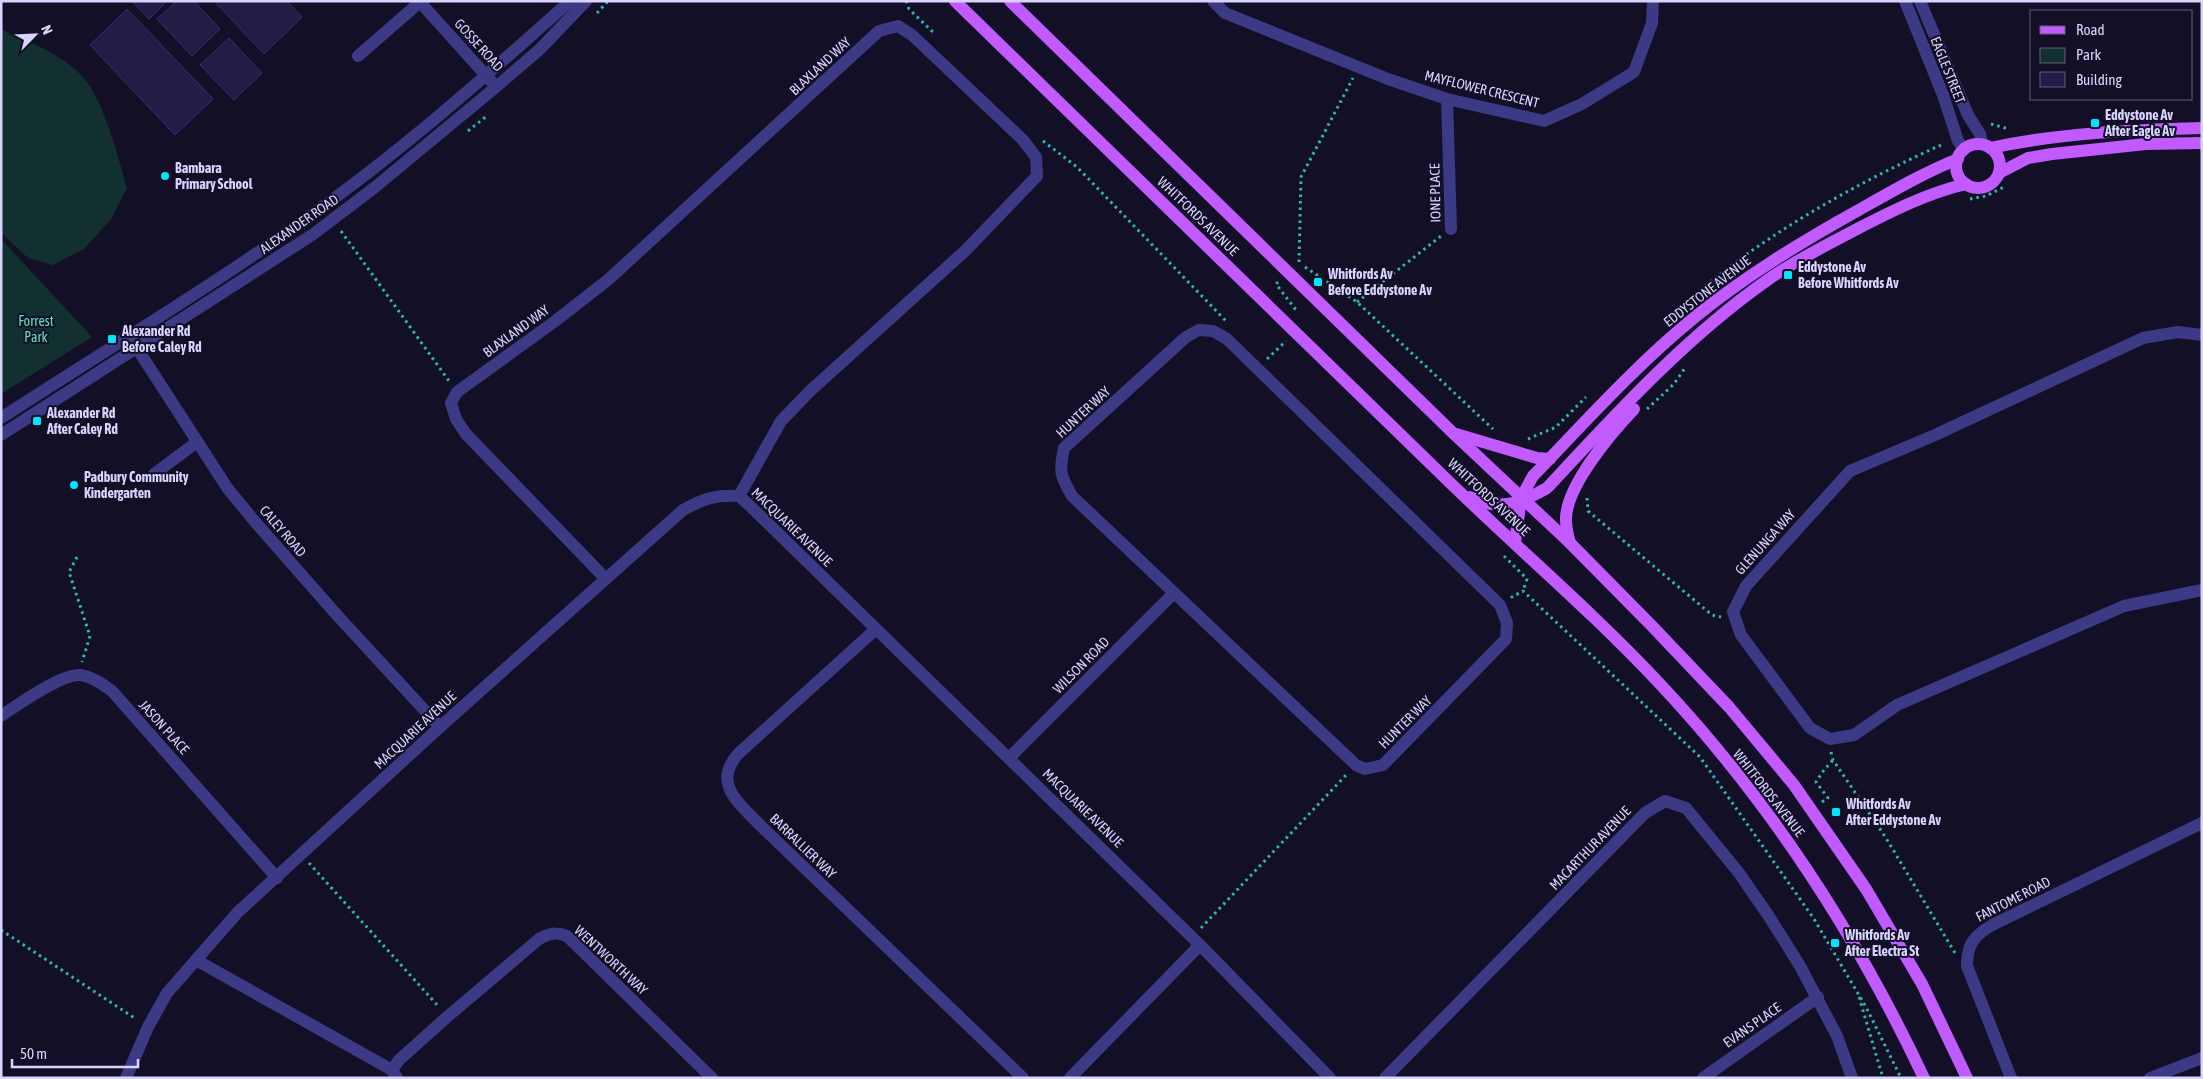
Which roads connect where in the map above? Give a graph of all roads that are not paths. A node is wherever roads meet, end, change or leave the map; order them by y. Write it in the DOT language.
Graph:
graph roads {
  1 [pos="419,1"];
  2 [pos="570,1"];
  3 [pos="586,1"];
  4 [pos="955,1"];
  5 [pos="1010,1"];
  6 [pos="1214,1"];
  7 [pos="1653,1"];
  8 [pos="1905,1"];
  9 [pos="1920,1"];
  10 [pos="358,56"];
  11 [pos="486,75"];
  12 [pos="496,87"];
  13 [pos="1447,99"];
  14 [pos="2202,128"];
  15 [pos="2202,143"];
  16 [pos="1986,146"];
  17 [pos="1961,154"];
  18 [pos="1999,173"];
  19 [pos="1966,184"];
  20 [pos="1451,229"];
  21 [pos="2202,335"];
  22 [pos="129,336"];
  23 [pos="136,348"];
  24 [pos="1677,353"];
  25 [pos="1,418"];
  26 [pos="1453,433"];
  27 [pos="1,435"];
  28 [pos="197,442"];
  29 [pos="1550,459"];
  30 [pos="154,474"];
  31 [pos="1457,490"];
  32 [pos="739,496"];
  33 [pos="1522,500"];
  34 [pos="1515,542"];
  35 [pos="1570,543"];
  36 [pos="605,578"];
  37 [pos="2202,590"];
  38 [pos="1173,594"];
  39 [pos="876,630"];
  40 [pos="1,716"];
  41 [pos="440,727"];
  42 [pos="1009,758"];
  43 [pos="2202,823"];
  44 [pos="277,878"];
  45 [pos="1196,941"];
  46 [pos="196,960"];
  47 [pos="1818,997"];
  48 [pos="2202,1058"];
  49 [pos="394,1074"];
  50 [pos="126,1078"];
  51 [pos="712,1078"];
  52 [pos="1023,1078"];
  53 [pos="1070,1078"];
  54 [pos="1330,1078"];
  55 [pos="1385,1078"];
  56 [pos="1703,1078"];
  57 [pos="1852,1078"];
  58 [pos="1924,1078"];
  59 [pos="1967,1078"];
  60 [pos="2011,1078"];
  61 [pos="2150,1078"];
  1 -- 10 [label="street"];
  1 -- 11 [label="street, GOSSE ROAD"];
  2 -- 11 [label="street, ALEXANDER ROAD"];
  3 -- 12 [label="street, ALEXANDER ROAD"];
  4 -- 31 [label="main road, WHITFORDS AVENUE"];
  5 -- 26 [label="main road, WHITFORDS AVENUE"];
  6 -- 13 [label="street, MAYFLOWER CRESCENT"];
  7 -- 13 [label="street, MAYFLOWER CRESCENT"];
  8 -- 17 [label="street, EAGLE STREET"];
  9 -- 16 [label="street, EAGLE STREET"];
  11 -- 12 [label="street, GOSSE ROAD"];
  11 -- 22 [label="street, ALEXANDER ROAD"];
  12 -- 23 [label="street, ALEXANDER ROAD"];
  13 -- 20 [label="street, IONE PLACE"];
  14 -- 16 [label="main road"];
  15 -- 18 [label="main road"];
  16 -- 17 [label="main road"];
  16 -- 18 [label="main road"];
  17 -- 19 [label="main road"];
  17 -- 29 [label="main road, EDDYSTONE AVENUE"];
  18 -- 19 [label="main road"];
  19 -- 24 [label="main road, EDDYSTONE AVENUE"];
  21 -- 37 [label="street, GLENUNGA WAY"];
  22 -- 23 [label="street, CALEY ROAD"];
  22 -- 25 [label="street, ALEXANDER ROAD"];
  23 -- 27 [label="street, ALEXANDER ROAD"];
  23 -- 28 [label="street, CALEY ROAD"];
  24 -- 33 [label="main road, EDDYSTONE AVENUE"];
  24 -- 35 [label="main road"];
  26 -- 29 [label="main road"];
  26 -- 33 [label="main road, WHITFORDS AVENUE"];
  28 -- 30 [label="street"];
  28 -- 41 [label="street, CALEY ROAD"];
  29 -- 33 [label="main road, EDDYSTONE AVENUE"];
  31 -- 33 [label="main road, EDDYSTONE AVENUE"];
  31 -- 34 [label="main road, WHITFORDS AVENUE"];
  32 -- 36 [label="street, MACQUARIE AVENUE"];
  32 -- 36 [label="street, BLAXLAND WAY"];
  32 -- 39 [label="street, MACQUARIE AVENUE"];
  33 -- 34 [label="main road, EDDYSTONE AVENUE"];
  33 -- 35 [label="main road, WHITFORDS AVENUE"];
  34 -- 58 [label="main road, WHITFORDS AVENUE"];
  35 -- 59 [label="main road, WHITFORDS AVENUE"];
  36 -- 41 [label="street, MACQUARIE AVENUE"];
  38 -- 38 [label="street, HUNTER WAY"];
  38 -- 42 [label="street, WILSON ROAD"];
  39 -- 42 [label="street, MACQUARIE AVENUE"];
  39 -- 52 [label="street, BARRALLIER WAY"];
  40 -- 44 [label="street, JASON PLACE"];
  41 -- 44 [label="street, MACQUARIE AVENUE"];
  42 -- 45 [label="street, MACQUARIE AVENUE"];
  43 -- 60 [label="street, FANTOME ROAD"];
  44 -- 46 [label="street, MACQUARIE AVENUE"];
  45 -- 53 [label="street"];
  45 -- 54 [label="street, MACQUARIE AVENUE"];
  46 -- 49 [label="street, WENTWORTH WAY"];
  46 -- 50 [label="street, MACQUARIE AVENUE"];
  47 -- 55 [label="street, MACARTHUR AVENUE"];
  47 -- 56 [label="street, EVANS PLACE"];
  47 -- 57 [label="street, MACARTHUR AVENUE"];
  48 -- 61 [label="street"];
  49 -- 51 [label="street, WENTWORTH WAY"];
}
